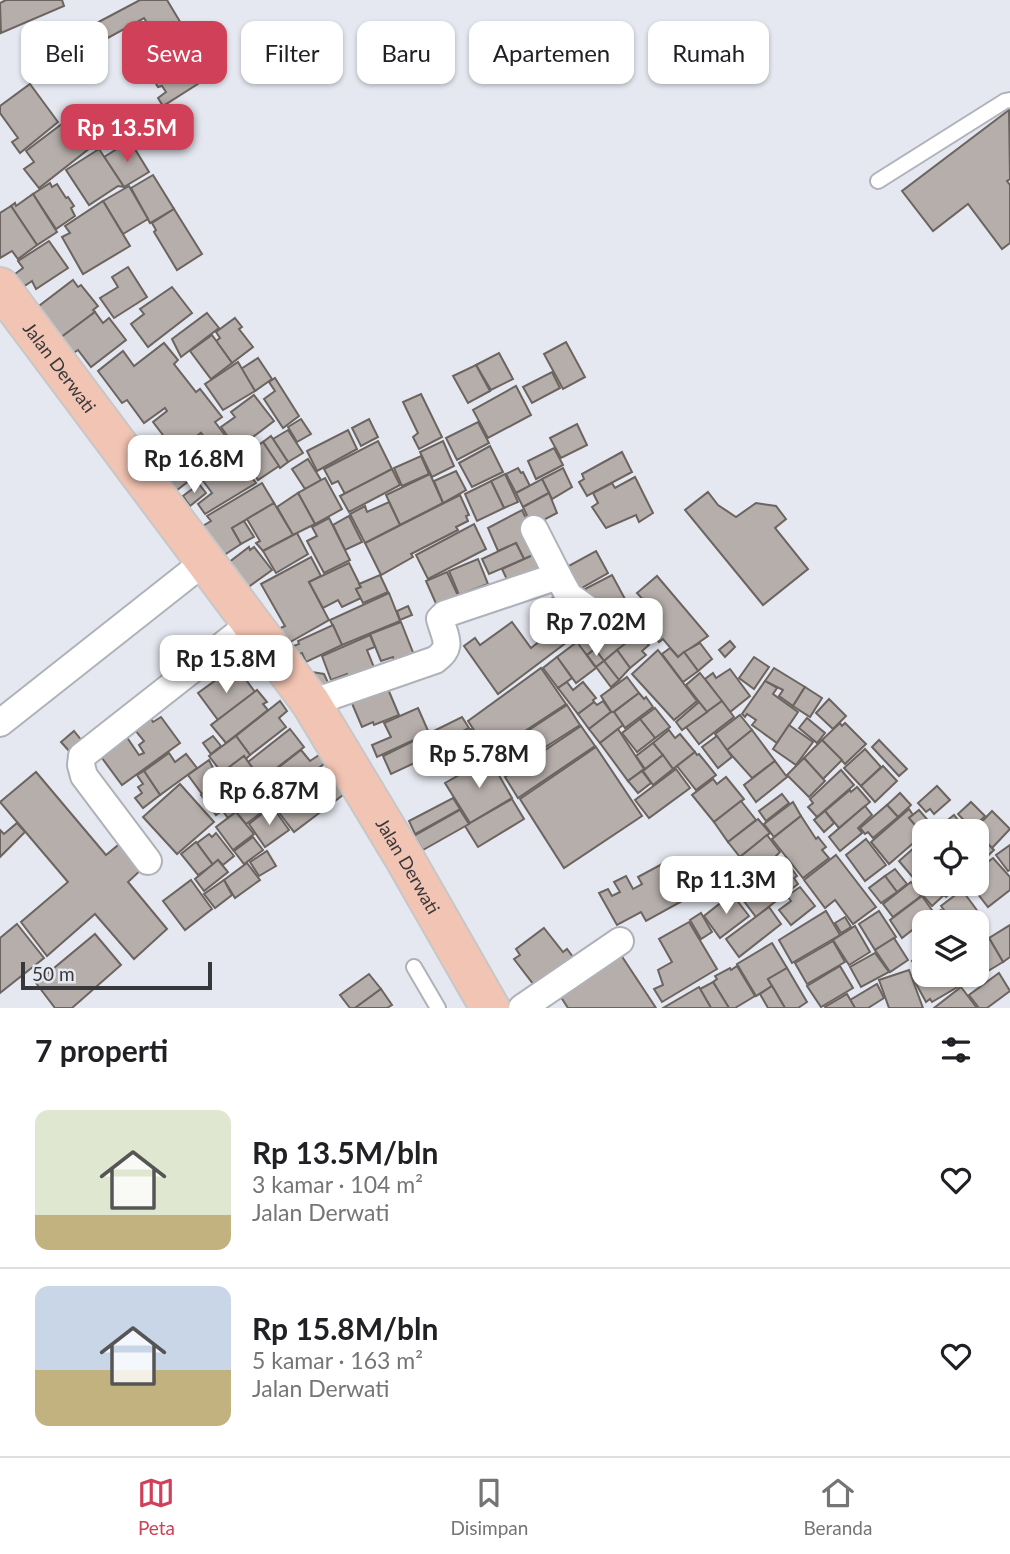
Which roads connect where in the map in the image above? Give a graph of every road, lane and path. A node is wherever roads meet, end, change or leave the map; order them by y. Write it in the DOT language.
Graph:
graph roads {
  1 [pos="1010,100"];
  2 [pos="878,181"];
  3 [pos="0,287"];
  4 [pos="534,529"];
  5 [pos="204,562"];
  6 [pos="558,576"];
  7 [pos="596,615"];
  8 [pos="250,624"];
  9 [pos="311,704"];
  10 [pos="0,723"];
  11 [pos="148,860"];
  12 [pos="620,941"];
  13 [pos="414,967"];
  14 [pos="438,1008"];
  15 [pos="497,1008"];
  1 -- 2 [label="lane"];
  3 -- 5 [label="main road, Jalan Derwati"];
  4 -- 6 [label="street"];
  5 -- 8 [label="main road, Jalan Derwati"];
  5 -- 10 [label="street"];
  6 -- 7 [label="street"];
  6 -- 9 [label="street"];
  8 -- 9 [label="main road, Jalan Derwati"];
  8 -- 11 [label="street"];
  9 -- 15 [label="main road, Jalan Derwati"];
  12 -- 15 [label="street"];
  13 -- 14 [label="lane"];
}
